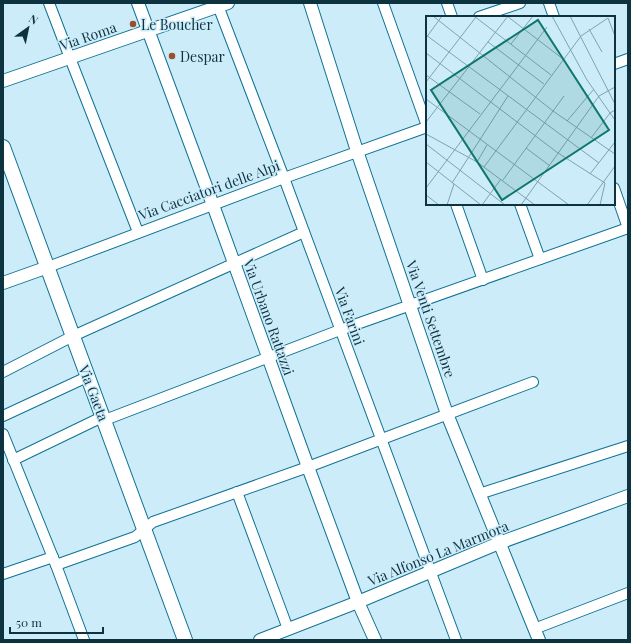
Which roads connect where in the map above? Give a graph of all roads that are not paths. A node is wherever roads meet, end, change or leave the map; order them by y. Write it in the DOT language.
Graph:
graph roads {
  1 [pos="49,3"];
  2 [pos="138,3"];
  3 [pos="310,3"];
  4 [pos="383,3"];
  5 [pos="447,3"];
  6 [pos="520,3"];
  7 [pos="549,3"];
  8 [pos="221,4"];
  9 [pos="452,16"];
  10 [pos="482,16"];
  11 [pos="554,16"];
  12 [pos="148,30"];
  13 [pos="70,58"];
  14 [pos="628,59"];
  15 [pos="615,64"];
  16 [pos="3,81"];
  17 [pos="426,124"];
  18 [pos="426,127"];
  19 [pos="3,147"];
  20 [pos="357,151"];
  21 [pos="284,178"];
  22 [pos="615,191"];
  23 [pos="213,205"];
  24 [pos="456,205"];
  25 [pos="520,205"];
  26 [pos="628,228"];
  27 [pos="138,232"];
  28 [pos="304,232"];
  29 [pos="540,259"];
  30 [pos="234,264"];
  31 [pos="48,267"];
  32 [pos="484,280"];
  33 [pos="3,283"];
  34 [pos="410,306"];
  35 [pos="340,330"];
  36 [pos="73,336"];
  37 [pos="268,357"];
  38 [pos="3,372"];
  39 [pos="87,376"];
  40 [pos="533,382"];
  41 [pos="447,414"];
  42 [pos="3,416"];
  43 [pos="104,418"];
  44 [pos="3,434"];
  45 [pos="381,439"];
  46 [pos="628,446"];
  47 [pos="13,460"];
  48 [pos="308,467"];
  49 [pos="236,492"];
  50 [pos="479,494"];
  51 [pos="628,496"];
  52 [pos="144,529"];
  53 [pos="499,543"];
  54 [pos="54,561"];
  55 [pos="430,571"];
  56 [pos="3,574"];
  57 [pos="628,593"];
  58 [pos="358,602"];
  59 [pos="288,629"];
  60 [pos="537,634"];
  61 [pos="84,640"];
  62 [pos="185,640"];
  63 [pos="260,640"];
  64 [pos="375,640"];
  65 [pos="456,640"];
  1 -- 13 [label="street"];
  2 -- 12 [label="street, Via Urbano Rattazzi"];
  3 -- 20 [label="street, Via Venti Settembre"];
  4 -- 17 [label="street"];
  5 -- 9 [label="street"];
  6 -- 10 [label="street"];
  7 -- 11 [label="street"];
  8 -- 12 [label="street, Via Roma"];
  8 -- 21 [label="street, Via Farini"];
  12 -- 13 [label="street, Via Roma"];
  12 -- 23 [label="street, Via Urbano Rattazzi"];
  13 -- 16 [label="street, Via Roma"];
  13 -- 27 [label="street"];
  14 -- 15 [label="street"];
  18 -- 20 [label="street, Via Cacciatori delle Alpi"];
  19 -- 31 [label="main road, Via Gaeta"];
  20 -- 21 [label="street, Via Cacciatori delle Alpi"];
  20 -- 34 [label="street, Via Venti Settembre"];
  21 -- 23 [label="street, Via Cacciatori delle Alpi"];
  21 -- 28 [label="street, Via Farini"];
  22 -- 26 [label="street"];
  23 -- 27 [label="street, Via Cacciatori delle Alpi"];
  23 -- 30 [label="street, Via Urbano Rattazzi"];
  24 -- 32 [label="street"];
  25 -- 29 [label="street"];
  26 -- 29 [label="street"];
  27 -- 31 [label="street, Via Cacciatori delle Alpi"];
  28 -- 30 [label="street"];
  28 -- 35 [label="street, Via Farini"];
  29 -- 32 [label="street"];
  30 -- 36 [label="street"];
  30 -- 37 [label="street, Via Urbano Rattazzi"];
  31 -- 33 [label="street, Via Cacciatori delle Alpi"];
  31 -- 36 [label="main road, Via Gaeta"];
  32 -- 34 [label="street"];
  34 -- 35 [label="street"];
  34 -- 41 [label="street, Via Venti Settembre"];
  35 -- 37 [label="street"];
  35 -- 45 [label="street, Via Farini"];
  36 -- 38 [label="street"];
  36 -- 39 [label="main road, Via Gaeta"];
  37 -- 43 [label="street"];
  37 -- 48 [label="street, Via Urbano Rattazzi"];
  39 -- 42 [label="street"];
  39 -- 43 [label="main road, Via Gaeta"];
  40 -- 41 [label="street"];
  41 -- 45 [label="street"];
  41 -- 50 [label="street, Via Venti Settembre"];
  43 -- 47 [label="street"];
  43 -- 52 [label="main road, Via Gaeta"];
  44 -- 47 [label="street"];
  45 -- 48 [label="street"];
  45 -- 55 [label="street, Via Farini"];
  46 -- 50 [label="street"];
  47 -- 54 [label="street"];
  48 -- 49 [label="street"];
  48 -- 58 [label="street, Via Urbano Rattazzi"];
  49 -- 52 [label="street"];
  49 -- 59 [label="street"];
  50 -- 53 [label="street, Via Venti Settembre"];
  51 -- 53 [label="street, Via Alfonso La Marmora"];
  52 -- 54 [label="street"];
  52 -- 62 [label="main road, Via Gaeta"];
  53 -- 55 [label="street, Via Alfonso La Marmora"];
  53 -- 60 [label="street, Via Venti Settembre"];
  54 -- 56 [label="street"];
  54 -- 61 [label="street"];
  55 -- 58 [label="street, Via Alfonso La Marmora"];
  55 -- 65 [label="street, Via Farini"];
  57 -- 60 [label="street"];
  58 -- 59 [label="street, Via Alfonso La Marmora"];
  58 -- 64 [label="street, Via Urbano Rattazzi"];
  59 -- 63 [label="street, Via Alfonso La Marmora"];
}
